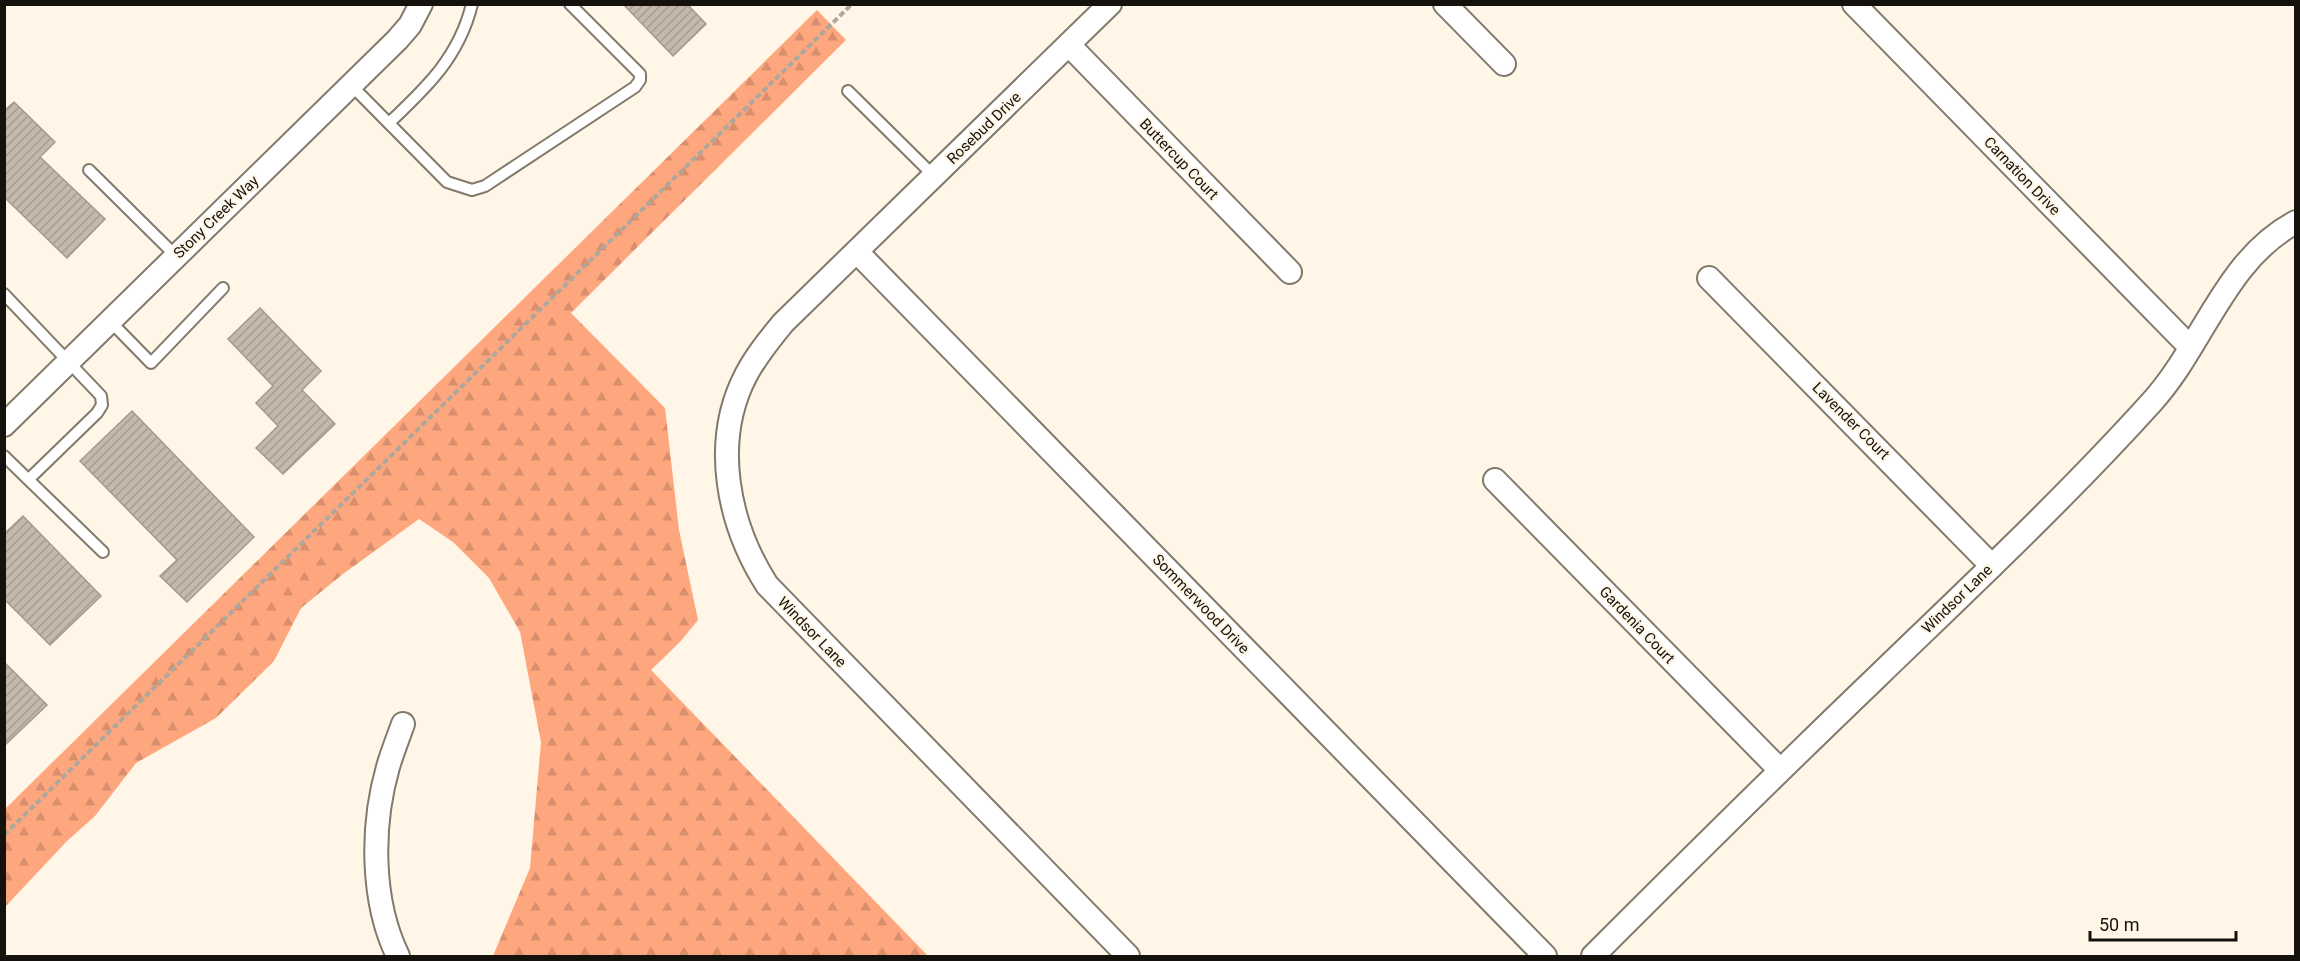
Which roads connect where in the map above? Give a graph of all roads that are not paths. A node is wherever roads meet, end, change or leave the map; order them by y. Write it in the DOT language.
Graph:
graph roads {
  1 [pos="421,4"];
  2 [pos="472,4"];
  3 [pos="570,4"];
  4 [pos="1110,4"];
  5 [pos="1445,4"];
  6 [pos="1854,4"];
  7 [pos="1069,45"];
  8 [pos="1504,64"];
  9 [pos="351,85"];
  10 [pos="848,91"];
  11 [pos="389,123"];
  12 [pos="89,170"];
  13 [pos="935,176"];
  14 [pos="2295,222"];
  15 [pos="857,252"];
  16 [pos="176,256"];
  17 [pos="1290,272"];
  18 [pos="1709,278"];
  19 [pos="223,288"];
  20 [pos="4,294"];
  21 [pos="111,321"];
  22 [pos="2190,347"];
  23 [pos="68,362"];
  24 [pos="4,424"];
  25 [pos="4,456"];
  26 [pos="29,479"];
  27 [pos="1495,480"];
  28 [pos="103,552"];
  29 [pos="1992,566"];
  30 [pos="403,724"];
  31 [pos="1780,770"];
  32 [pos="398,957"];
  33 [pos="1128,957"];
  34 [pos="1545,957"];
  35 [pos="1593,957"];
  1 -- 9 [label="street, Stony Creek Way"];
  2 -- 11 [label="lane"];
  3 -- 11 [label="lane"];
  4 -- 7 [label="street, Rosebud Drive"];
  5 -- 8 [label="street"];
  6 -- 22 [label="street, Carnation Drive"];
  7 -- 13 [label="street, Rosebud Drive"];
  7 -- 17 [label="street, Buttercup Court"];
  9 -- 11 [label="lane"];
  9 -- 16 [label="street, Stony Creek Way"];
  10 -- 13 [label="lane"];
  12 -- 16 [label="lane"];
  13 -- 15 [label="street, Rosebud Drive"];
  14 -- 22 [label="street, Windsor Lane"];
  15 -- 33 [label="street, Windsor Lane"];
  15 -- 34 [label="street, Sommerwood Drive"];
  16 -- 21 [label="street, Stony Creek Way"];
  18 -- 29 [label="street, Lavender Court"];
  19 -- 21 [label="lane"];
  20 -- 23 [label="lane"];
  21 -- 23 [label="street, Stony Creek Way"];
  22 -- 29 [label="street, Windsor Lane"];
  23 -- 24 [label="street, Stony Creek Way"];
  23 -- 26 [label="lane"];
  25 -- 26 [label="lane"];
  26 -- 28 [label="lane"];
  27 -- 31 [label="street, Gardenia Court"];
  29 -- 31 [label="street, Windsor Lane"];
  30 -- 32 [label="street"];
  31 -- 35 [label="street, Windsor Lane"];
}
